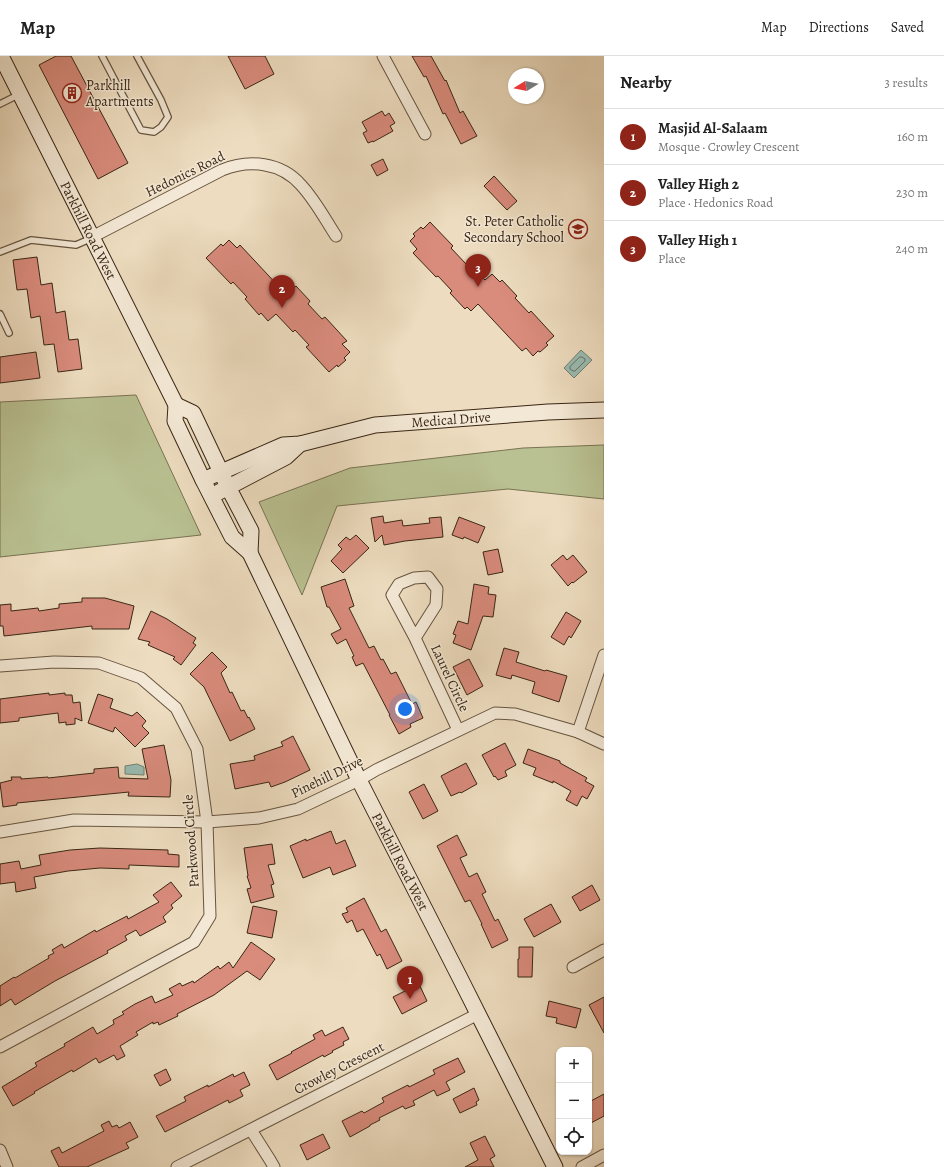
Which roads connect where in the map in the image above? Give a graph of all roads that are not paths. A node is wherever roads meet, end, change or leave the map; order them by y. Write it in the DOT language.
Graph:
graph roads {
  1 [pos="1,56"];
  2 [pos="102,56"];
  3 [pos="137,56"];
  4 [pos="383,56"];
  5 [pos="20,94"];
  6 [pos="0,104"];
  7 [pos="425,134"];
  8 [pos="336,236"];
  9 [pos="92,237"];
  10 [pos="0,252"];
  11 [pos="0,314"];
  12 [pos="9,333"];
  13 [pos="176,405"];
  14 [pos="604,410"];
  15 [pos="300,444"];
  16 [pos="221,472"];
  17 [pos="203,480"];
  18 [pos="228,487"];
  19 [pos="211,495"];
  20 [pos="250,554"];
  21 [pos="415,638"];
  22 [pos="604,655"];
  23 [pos="0,666"];
  24 [pos="458,730"];
  25 [pos="578,732"];
  26 [pos="604,744"];
  27 [pos="359,780"];
  28 [pos="207,822"];
  29 [pos="0,832"];
  30 [pos="604,950"];
  31 [pos="573,967"];
  32 [pos="478,1014"];
  33 [pos="0,1047"];
  34 [pos="251,1130"];
  35 [pos="0,1150"];
  36 [pos="604,1156"];
  37 [pos="7,1167"];
  38 [pos="177,1167"];
  39 [pos="274,1167"];
  40 [pos="555,1167"];
  41 [pos="582,1167"];
  1 -- 5 [label="main road, Parkhill Road West"];
  2 -- 3 [label="lane"];
  4 -- 7 [label="street"];
  5 -- 6 [label="lane"];
  5 -- 9 [label="main road, Parkhill Road West"];
  8 -- 9 [label="street, Hedonics Road"];
  9 -- 10 [label="lane"];
  9 -- 13 [label="main road, Parkhill Road West"];
  11 -- 12 [label="lane"];
  13 -- 16 [label="main road, Parkhill Road West"];
  13 -- 17 [label="main road, Parkhill Road West"];
  14 -- 15 [label="main road, Medical Drive"];
  15 -- 16 [label="main road, Medical Drive"];
  15 -- 18 [label="main road, Medical Drive"];
  16 -- 17 [label="main road, Medical Drive"];
  16 -- 18 [label="main road, Parkhill Road West"];
  17 -- 19 [label="main road, Parkhill Road West"];
  18 -- 19 [label="main road, Medical Drive"];
  18 -- 20 [label="main road, Parkhill Road West"];
  19 -- 20 [label="main road, Parkhill Road West"];
  20 -- 27 [label="main road, Parkhill Road West"];
  21 -- 21 [label="street, Laurel Circle"];
  21 -- 24 [label="street, Laurel Circle"];
  22 -- 25 [label="street"];
  23 -- 28 [label="street, Parkwood Circle"];
  24 -- 25 [label="street, Pinehill Drive"];
  24 -- 27 [label="street, Pinehill Drive"];
  25 -- 26 [label="street, Pinehill Drive"];
  27 -- 28 [label="street, Pinehill Drive"];
  27 -- 32 [label="main road, Parkhill Road West"];
  28 -- 29 [label="street, Pinehill Drive"];
  28 -- 33 [label="street, Parkwood Circle"];
  30 -- 31 [label="street"];
  32 -- 34 [label="street, Crowley Crescent"];
  32 -- 40 [label="main road, Parkhill Road West"];
  34 -- 38 [label="street, Crowley Crescent"];
  34 -- 39 [label="street"];
  35 -- 37 [label="street"];
  36 -- 41 [label="street"];
}
